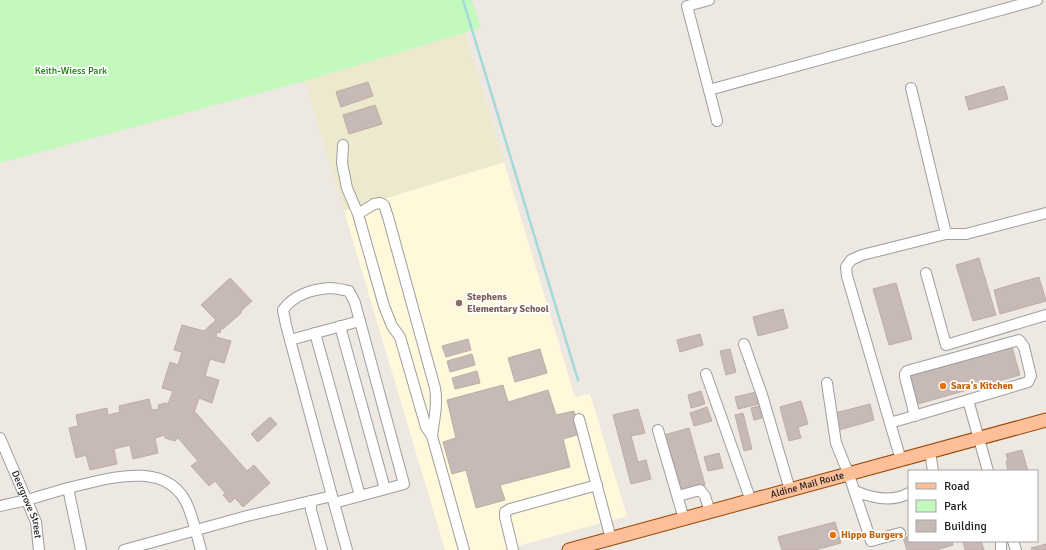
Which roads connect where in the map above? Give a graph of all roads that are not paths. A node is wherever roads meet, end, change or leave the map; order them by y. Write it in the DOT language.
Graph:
graph roads {
  1 [pos="709,0"];
  2 [pos="1037,0"];
  3 [pos="686,3"];
  4 [pos="911,88"];
  5 [pos="709,90"];
  6 [pos="716,121"];
  7 [pos="343,145"];
  8 [pos="1046,213"];
  9 [pos="358,214"];
  10 [pos="946,234"];
  11 [pos="926,274"];
  12 [pos="1046,315"];
  13 [pos="360,321"];
  14 [pos="340,326"];
  15 [pos="315,333"];
  16 [pos="290,340"];
  17 [pos="744,344"];
  18 [pos="706,374"];
  19 [pos="827,383"];
  20 [pos="968,400"];
  21 [pos="915,416"];
  22 [pos="579,419"];
  23 [pos="1046,420"];
  24 [pos="890,423"];
  25 [pos="658,430"];
  26 [pos="432,436"];
  27 [pos="0,438"];
  28 [pos="979,439"];
  29 [pos="930,452"];
  30 [pos="902,460"];
  31 [pos="933,470"];
  32 [pos="988,470"];
  33 [pos="849,474"];
  34 [pos="597,485"];
  35 [pos="68,488"];
  36 [pos="385,489"];
  37 [pos="790,490"];
  38 [pos="855,491"];
  39 [pos="908,493"];
  40 [pos="360,496"];
  41 [pos="678,496"];
  42 [pos="27,500"];
  43 [pos="333,500"];
  44 [pos="311,501"];
  45 [pos="751,501"];
  46 [pos="0,506"];
  47 [pos="710,512"];
  48 [pos="684,519"];
  49 [pos="195,530"];
  50 [pos="900,533"];
  51 [pos="611,539"];
  52 [pos="598,546"];
  53 [pos="39,550"];
  54 [pos="81,550"];
  55 [pos="124,550"];
  56 [pos="201,550"];
  57 [pos="322,550"];
  58 [pos="347,550"];
  59 [pos="464,550"];
  60 [pos="513,550"];
  61 [pos="571,550"];
  1 -- 3 [label="street"];
  2 -- 5 [label="street"];
  3 -- 5 [label="street"];
  4 -- 10 [label="street"];
  5 -- 6 [label="street"];
  7 -- 9 [label="street"];
  8 -- 10 [label="street"];
  9 -- 26 [label="street"];
  9 -- 26 [label="street"];
  10 -- 24 [label="street"];
  11 -- 12 [label="street"];
  13 -- 14 [label="street"];
  13 -- 16 [label="street"];
  13 -- 36 [label="street"];
  14 -- 15 [label="street"];
  14 -- 36 [label="street"];
  15 -- 16 [label="street"];
  15 -- 40 [label="street"];
  16 -- 43 [label="street"];
  17 -- 37 [label="street"];
  18 -- 45 [label="street"];
  19 -- 33 [label="street"];
  20 -- 21 [label="street"];
  20 -- 21 [label="street"];
  20 -- 28 [label="street"];
  21 -- 24 [label="street"];
  22 -- 34 [label="street"];
  23 -- 28 [label="main road, Aldine Mail Route"];
  24 -- 30 [label="street"];
  25 -- 41 [label="street"];
  26 -- 59 [label="street"];
  27 -- 42 [label="street, Deergrove Street"];
  28 -- 29 [label="main road, Aldine Mail Route"];
  28 -- 32 [label="street"];
  29 -- 30 [label="main road, Aldine Mail Route"];
  29 -- 31 [label="street"];
  30 -- 33 [label="main road, Aldine Mail Route"];
  33 -- 37 [label="main road, Aldine Mail Route"];
  33 -- 38 [label="street"];
  34 -- 51 [label="street"];
  34 -- 60 [label="street"];
  35 -- 42 [label="street"];
  35 -- 49 [label="street"];
  35 -- 54 [label="street"];
  36 -- 40 [label="street"];
  37 -- 45 [label="main road, Aldine Mail Route"];
  38 -- 39 [label="street"];
  38 -- 50 [label="street"];
  40 -- 43 [label="street"];
  41 -- 47 [label="street"];
  41 -- 48 [label="street"];
  42 -- 46 [label="street"];
  42 -- 53 [label="street, Deergrove Street"];
  43 -- 44 [label="street"];
  43 -- 58 [label="street"];
  44 -- 49 [label="street"];
  44 -- 57 [label="street"];
  45 -- 47 [label="main road, Aldine Mail Route"];
  47 -- 48 [label="main road, Aldine Mail Route"];
  48 -- 51 [label="main road, Aldine Mail Route"];
  49 -- 55 [label="street"];
  49 -- 56 [label="street"];
  51 -- 52 [label="main road, Aldine Mail Route"];
  52 -- 61 [label="main road, Aldine Mail Route"];
}
